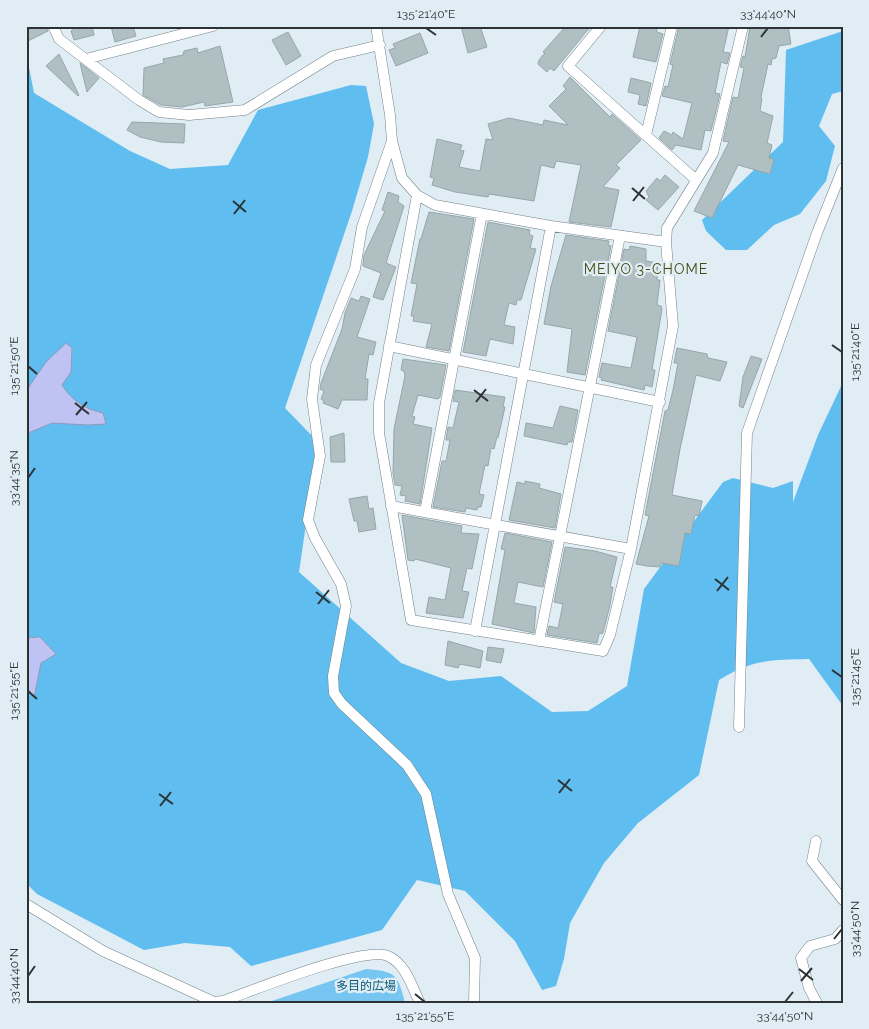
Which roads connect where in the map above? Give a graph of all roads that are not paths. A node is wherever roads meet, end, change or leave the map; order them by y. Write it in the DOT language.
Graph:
graph roads {
  1 [pos="53,26"];
  2 [pos="213,26"];
  3 [pos="376,26"];
  4 [pos="600,26"];
  5 [pos="672,26"];
  6 [pos="743,26"];
  7 [pos="380,45"];
  8 [pos="86,59"];
  9 [pos="646,135"];
  10 [pos="392,142"];
  11 [pos="843,168"];
  12 [pos="695,179"];
  13 [pos="417,195"];
  14 [pos="482,214"];
  15 [pos="551,226"];
  16 [pos="620,236"];
  17 [pos="666,242"];
  18 [pos="389,346"];
  19 [pos="454,359"];
  20 [pos="523,374"];
  21 [pos="590,387"];
  22 [pos="660,402"];
  23 [pos="391,506"];
  24 [pos="424,512"];
  25 [pos="495,524"];
  26 [pos="560,536"];
  27 [pos="631,549"];
  28 [pos="475,631"];
  29 [pos="538,641"];
  30 [pos="739,727"];
  31 [pos="816,841"];
  32 [pos="843,900"];
  33 [pos="26,904"];
  34 [pos="843,930"];
  35 [pos="197,998"];
  36 [pos="213,1002"];
  37 [pos="420,1003"];
  38 [pos="474,1003"];
  39 [pos="817,1003"];
  1 -- 8 [label="street"];
  2 -- 8 [label="street"];
  3 -- 7 [label="street"];
  4 -- 9 [label="street"];
  5 -- 9 [label="street"];
  6 -- 12 [label="street"];
  7 -- 8 [label="street"];
  7 -- 10 [label="street"];
  9 -- 12 [label="street"];
  10 -- 13 [label="street"];
  10 -- 38 [label="street"];
  11 -- 30 [label="street"];
  12 -- 17 [label="street"];
  13 -- 14 [label="street"];
  13 -- 18 [label="street"];
  14 -- 15 [label="street"];
  14 -- 19 [label="street"];
  15 -- 16 [label="street"];
  15 -- 20 [label="street"];
  16 -- 17 [label="street"];
  16 -- 21 [label="street"];
  17 -- 22 [label="street"];
  18 -- 19 [label="street"];
  18 -- 23 [label="street"];
  19 -- 20 [label="street"];
  19 -- 24 [label="street"];
  20 -- 21 [label="street"];
  20 -- 25 [label="street"];
  21 -- 22 [label="street"];
  21 -- 26 [label="street"];
  22 -- 27 [label="street"];
  23 -- 24 [label="street"];
  23 -- 28 [label="street"];
  24 -- 25 [label="street"];
  25 -- 26 [label="street"];
  25 -- 28 [label="street"];
  26 -- 27 [label="street"];
  26 -- 29 [label="street"];
  27 -- 29 [label="street"];
  28 -- 29 [label="street"];
  31 -- 32 [label="street"];
  33 -- 35 [label="street"];
  34 -- 39 [label="street"];
  35 -- 36 [label="street"];
  36 -- 37 [label="street"];
}
